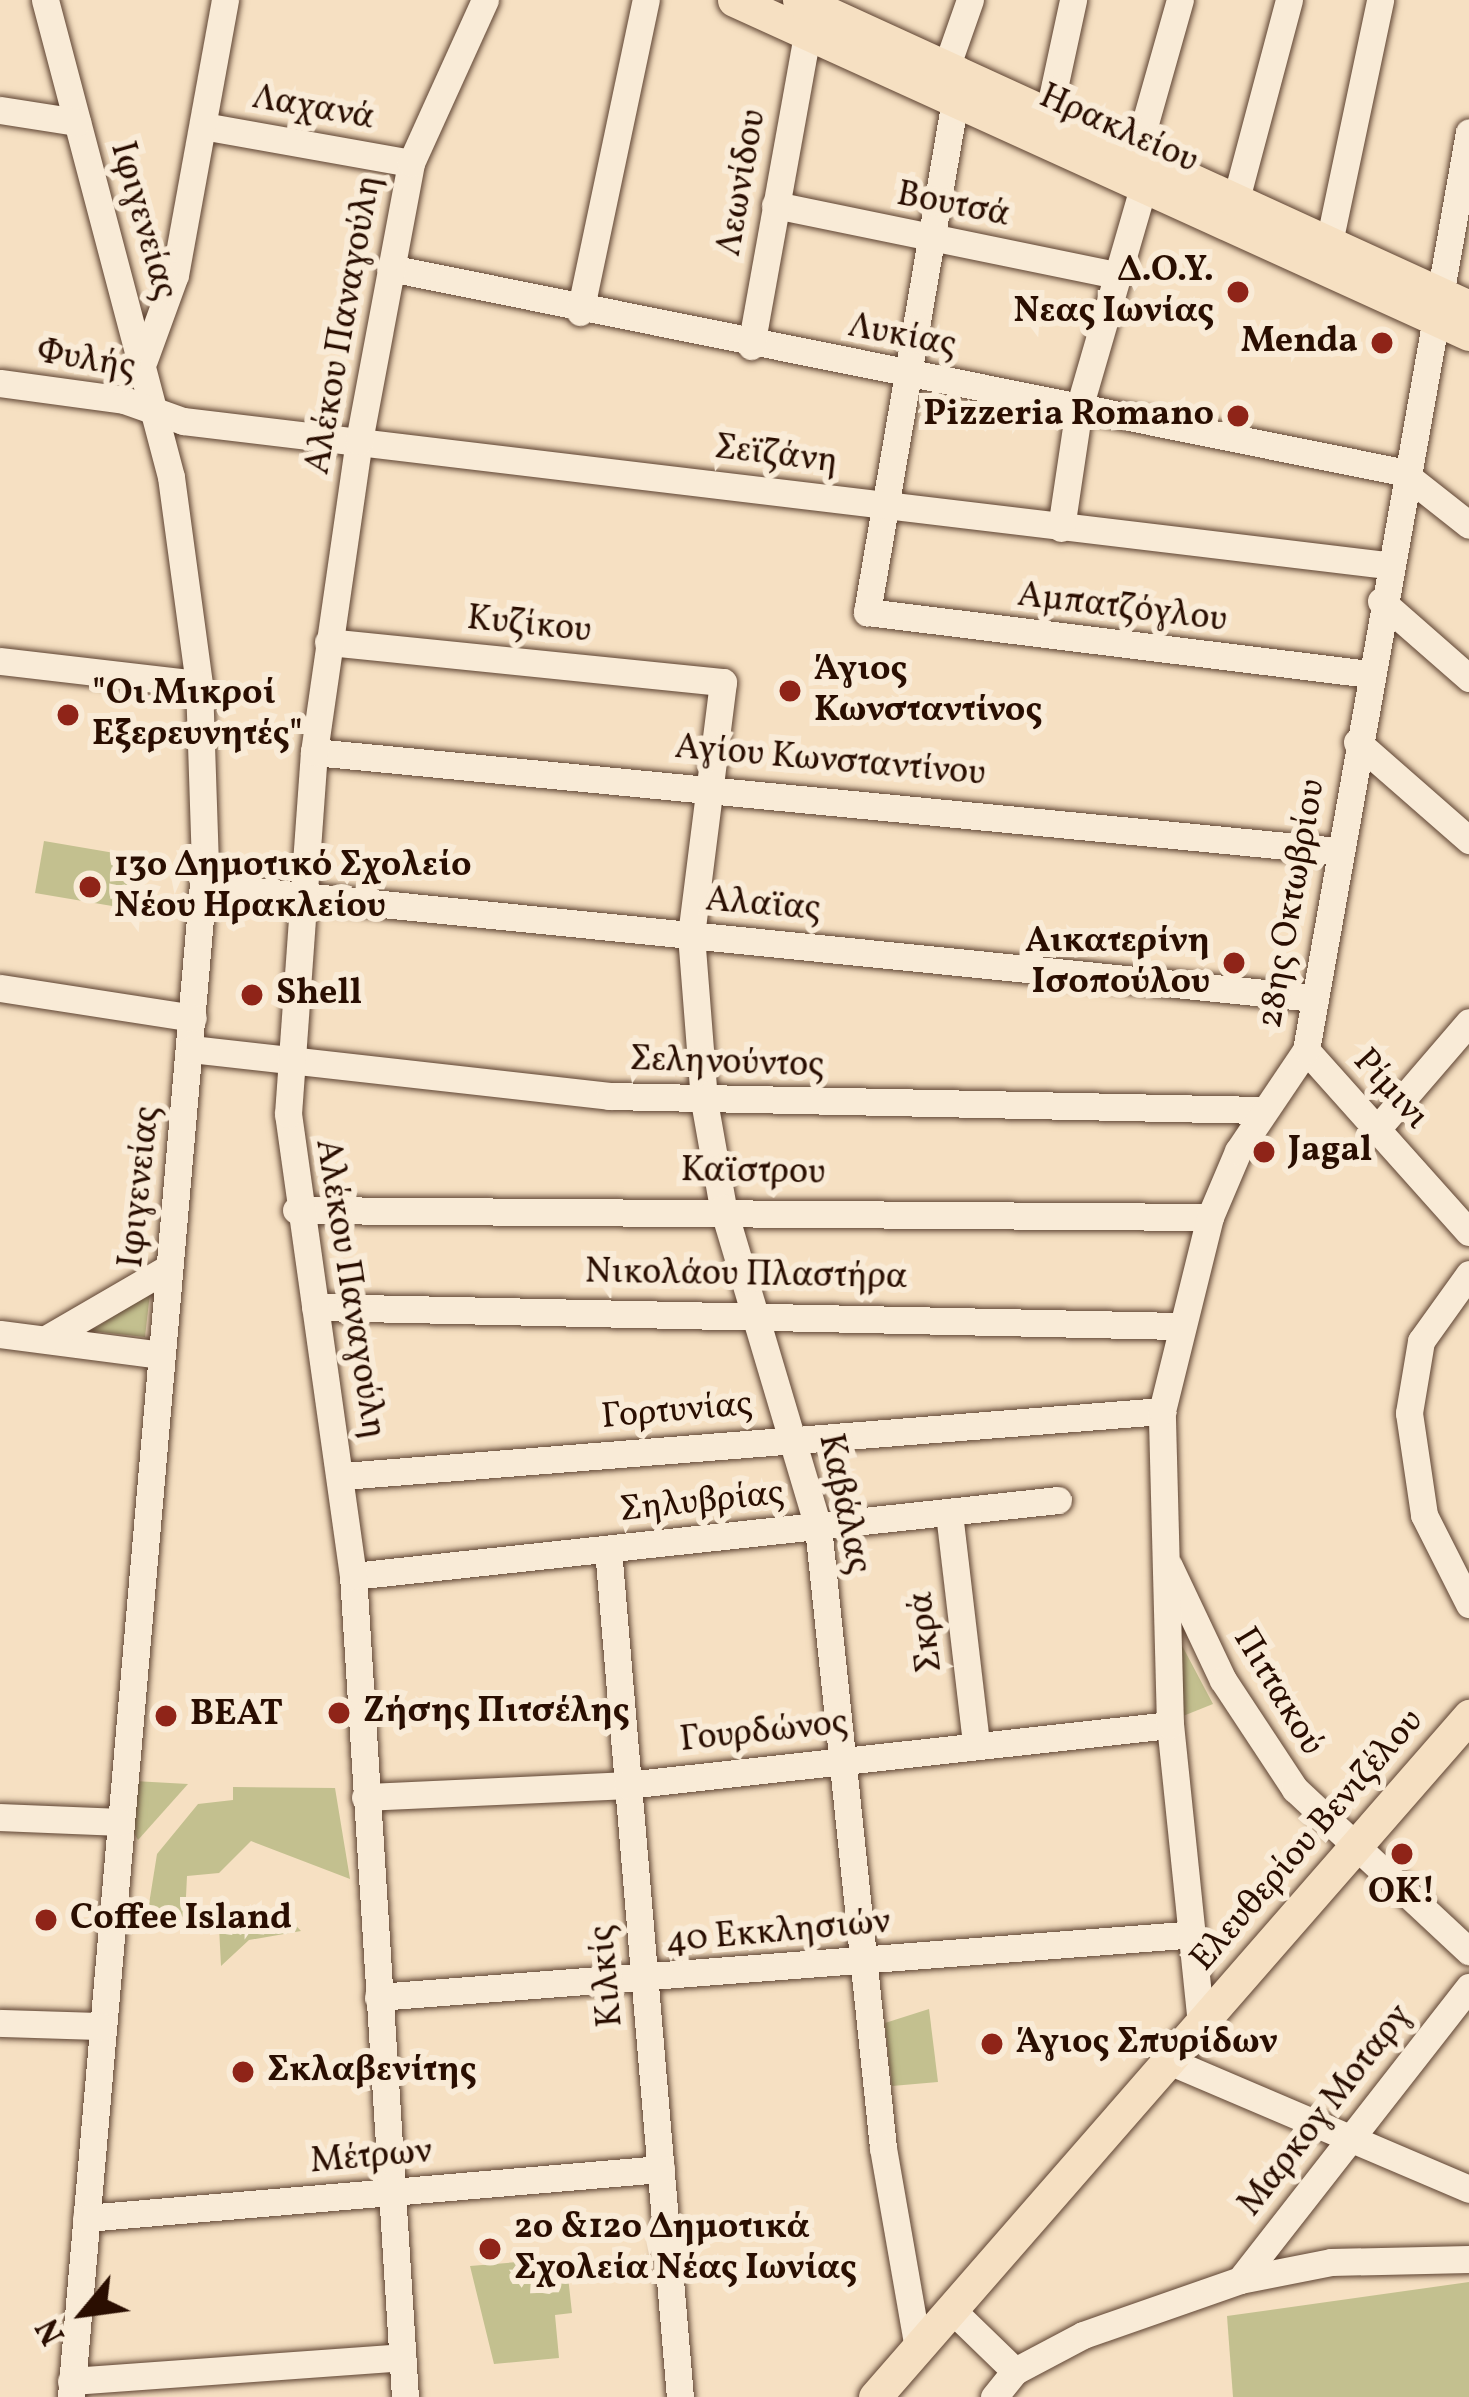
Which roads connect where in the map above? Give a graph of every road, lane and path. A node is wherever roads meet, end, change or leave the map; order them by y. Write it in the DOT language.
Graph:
graph roads {
  1 [pos="45,0"];
  2 [pos="225,0"];
  3 [pos="485,0"];
  4 [pos="646,0"];
  5 [pos="734,0"];
  6 [pos="799,0"];
  7 [pos="970,0"];
  8 [pos="1073,0"];
  9 [pos="1180,0"];
  10 [pos="1289,0"];
  11 [pos="1380,0"];
  12 [pos="807,34"];
  13 [pos="950,84"];
  14 [pos="0,110"];
  15 [pos="1048,116"];
  16 [pos="77,122"];
  17 [pos="203,125"];
  18 [pos="1469,131"];
  19 [pos="411,163"];
  20 [pos="1140,170"];
  21 [pos="1465,179"];
  22 [pos="1236,199"];
  23 [pos="775,205"];
  24 [pos="926,238"];
  25 [pos="1330,238"];
  26 [pos="390,268"];
  27 [pos="1117,275"];
  28 [pos="1432,304"];
  29 [pos="1469,307"];
  30 [pos="580,312"];
  31 [pos="1469,334"];
  32 [pos="751,346"];
  33 [pos="144,360"];
  34 [pos="902,372"];
  35 [pos="0,383"];
  36 [pos="1079,409"];
  37 [pos="158,413"];
  38 [pos="359,441"];
  39 [pos="1402,472"];
  40 [pos="880,506"];
  41 [pos="1469,525"];
  42 [pos="1061,528"];
  43 [pos="1387,565"];
  44 [pos="1381,601"];
  45 [pos="328,642"];
  46 [pos="0,662"];
  47 [pos="1369,674"];
  48 [pos="1469,678"];
  49 [pos="723,682"];
  50 [pos="199,684"];
  51 [pos="1357,742"];
  52 [pos="314,752"];
  53 [pos="709,787"];
  54 [pos="1469,840"];
  55 [pos="1339,850"];
  56 [pos="204,886"];
  57 [pos="304,897"];
  58 [pos="691,935"];
  59 [pos="0,988"];
  60 [pos="1315,998"];
  61 [pos="194,1018"];
  62 [pos="1469,1022"];
  63 [pos="191,1049"];
  64 [pos="1306,1050"];
  65 [pos="292,1059"];
  66 [pos="704,1101"];
  67 [pos="1263,1110"];
  68 [pos="1376,1129"];
  69 [pos="723,1208"];
  70 [pos="296,1210"];
  71 [pos="1210,1216"];
  72 [pos="1469,1232"];
  73 [pos="167,1268"];
  74 [pos="1469,1274"];
  75 [pos="314,1307"];
  76 [pos="754,1309"];
  77 [pos="1176,1326"];
  78 [pos="0,1334"];
  79 [pos="42,1341"];
  80 [pos="162,1355"];
  81 [pos="1162,1412"];
  82 [pos="793,1438"];
  83 [pos="343,1477"];
  84 [pos="1058,1501"];
  85 [pos="949,1513"];
  86 [pos="818,1527"];
  87 [pos="1160,1546"];
  88 [pos="608,1549"];
  89 [pos="353,1576"];
  90 [pos="1469,1604"];
  91 [pos="1469,1716"];
  92 [pos="1170,1724"];
  93 [pos="976,1744"];
  94 [pos="842,1761"];
  95 [pos="627,1785"];
  96 [pos="365,1797"];
  97 [pos="0,1817"];
  98 [pos="120,1822"];
  99 [pos="1354,1847"];
  100 [pos="1184,1935"];
  101 [pos="1469,1951"];
  102 [pos="868,1961"];
  103 [pos="645,1982"];
  104 [pos="1469,1987"];
  105 [pos="378,1997"];
  106 [pos="0,2023"];
  107 [pos="1201,2024"];
  108 [pos="101,2026"];
  109 [pos="1169,2061"];
  110 [pos="1350,2140"];
  111 [pos="661,2168"];
  112 [pos="1469,2189"];
  113 [pos="392,2193"];
  114 [pos="86,2218"];
  115 [pos="1469,2259"];
  116 [pos="1240,2280"];
  117 [pos="952,2310"];
  118 [pos="918,2349"];
  119 [pos="403,2357"];
  120 [pos="1015,2371"];
  121 [pos="71,2389"];
  122 [pos="884,2395"];
  123 [pos="405,2397"];
  124 [pos="680,2397"];
  125 [pos="994,2397"];
  1 -- 16 [label="street, Ιφιγενείας"];
  2 -- 17 [label="street"];
  3 -- 19 [label="street, Αλέκου Παναγούλη"];
  4 -- 30 [label="street"];
  5 -- 12 [label="main road, Ηρακλείου"];
  6 -- 13 [label="main road, Ηρακλείου"];
  7 -- 13 [label="street"];
  8 -- 15 [label="street"];
  9 -- 20 [label="street"];
  10 -- 22 [label="street"];
  11 -- 25 [label="street"];
  12 -- 13 [label="main road, Ηρακλείου"];
  12 -- 23 [label="street, Λεωνίδου"];
  13 -- 15 [label="main road, Ηρακλείου"];
  13 -- 20 [label="main road, Ηρακλείου"];
  13 -- 24 [label="street"];
  14 -- 16 [label="street"];
  15 -- 20 [label="main road, Ηρακλείου"];
  16 -- 33 [label="street, Ιφιγενείας"];
  17 -- 19 [label="street, Λαχανά"];
  17 -- 33 [label="street"];
  18 -- 21 [label="street, 28ης Οκτωβρίου"];
  19 -- 26 [label="street, Αλέκου Παναγούλη"];
  20 -- 22 [label="main road, Ηρακλείου"];
  20 -- 27 [label="street"];
  20 -- 28 [label="main road, Ηρακλείου"];
  21 -- 28 [label="street, 28ης Οκτωβρίου"];
  22 -- 25 [label="main road, Ηρακλείου"];
  23 -- 24 [label="street, Βουτσά"];
  23 -- 32 [label="street, Λεωνίδου"];
  24 -- 27 [label="street, Βουτσά"];
  24 -- 34 [label="street"];
  25 -- 28 [label="main road, Ηρακλείου"];
  26 -- 30 [label="street, Λυκίας"];
  26 -- 38 [label="street, Αλέκου Παναγούλη"];
  27 -- 36 [label="street"];
  28 -- 29 [label="main road, Ηρακλείου"];
  28 -- 31 [label="main road, Ηρακλείου"];
  28 -- 39 [label="street, 28ης Οκτωβρίου"];
  30 -- 32 [label="street, Λυκίας"];
  32 -- 34 [label="street, Λυκίας"];
  33 -- 37 [label="street, Ιφιγενείας"];
  34 -- 36 [label="street, Λυκίας"];
  34 -- 40 [label="street"];
  35 -- 37 [label="street, Φυλής"];
  36 -- 39 [label="street, Λυκίας"];
  36 -- 42 [label="street"];
  37 -- 38 [label="street, Σεϊζάνη"];
  37 -- 50 [label="street, Ιφιγενείας"];
  38 -- 40 [label="street, Σεϊζάνη"];
  38 -- 45 [label="street, Αλέκου Παναγούλη"];
  39 -- 41 [label="street"];
  39 -- 43 [label="street, 28ης Οκτωβρίου"];
  40 -- 42 [label="street, Σεϊζάνη"];
  40 -- 47 [label="street, Αμπατζόγλου"];
  42 -- 43 [label="street, Σεϊζάνη"];
  43 -- 44 [label="street, 28ης Οκτωβρίου"];
  44 -- 47 [label="street, 28ης Οκτωβρίου"];
  44 -- 48 [label="street"];
  45 -- 49 [label="street, Κυζίκου"];
  45 -- 52 [label="street, Αλέκου Παναγούλη"];
  46 -- 50 [label="street"];
  47 -- 51 [label="street, 28ης Οκτωβρίου"];
  49 -- 53 [label="street, Καβάλας"];
  50 -- 56 [label="street, Ιφιγενείας"];
  51 -- 54 [label="street"];
  51 -- 55 [label="street, 28ης Οκτωβρίου"];
  52 -- 53 [label="street, Αγίου Κωνσταντίνου"];
  52 -- 57 [label="street, Αλέκου Παναγούλη"];
  53 -- 55 [label="street, Αγίου Κωνσταντίνου"];
  53 -- 58 [label="street, Καβάλας"];
  55 -- 60 [label="street, 28ης Οκτωβρίου"];
  56 -- 57 [label="street, Αλαϊας"];
  56 -- 61 [label="street, Ιφιγενείας"];
  57 -- 58 [label="street, Αλαϊας"];
  57 -- 65 [label="street, Αλέκου Παναγούλη"];
  58 -- 60 [label="street, Αλαϊας"];
  58 -- 66 [label="street, Καβάλας"];
  59 -- 61 [label="street"];
  60 -- 64 [label="street, 28ης Οκτωβρίου"];
  61 -- 63 [label="street, Ιφιγενείας"];
  62 -- 68 [label="street"];
  63 -- 65 [label="street, Σεληνούντος"];
  63 -- 73 [label="street, Ιφιγενείας"];
  64 -- 67 [label="street, 28ης Οκτωβρίου"];
  64 -- 68 [label="street, Ρίμινι"];
  65 -- 66 [label="street, Σεληνούντος"];
  65 -- 70 [label="street, Αλέκου Παναγούλη"];
  66 -- 67 [label="street, Σεληνούντος"];
  66 -- 69 [label="street, Καβάλας"];
  67 -- 71 [label="street, 28ης Οκτωβρίου"];
  68 -- 72 [label="street, Ρίμινι"];
  69 -- 70 [label="street, Καϊστρου"];
  69 -- 71 [label="street, Καϊστρου"];
  69 -- 76 [label="street, Καβάλας"];
  70 -- 75 [label="street, Αλέκου Παναγούλη"];
  71 -- 77 [label="street, 28ης Οκτωβρίου"];
  73 -- 79 [label="street"];
  73 -- 80 [label="street, Ιφιγενείας"];
  74 -- 90 [label="street"];
  75 -- 76 [label="street, Νικολάου Πλαστήρα"];
  75 -- 83 [label="street, Αλέκου Παναγούλη"];
  76 -- 77 [label="street, Νικολάου Πλαστήρα"];
  76 -- 82 [label="street, Καβάλας"];
  77 -- 81 [label="street, 28ης Οκτωβρίου"];
  78 -- 79 [label="street"];
  79 -- 80 [label="street"];
  80 -- 98 [label="street, Ιφιγενείας"];
  81 -- 82 [label="street, Γορτυνίας"];
  81 -- 87 [label="street, 28ης Οκτωβρίου"];
  82 -- 83 [label="street, Γορτυνίας"];
  82 -- 86 [label="street, Καβάλας"];
  83 -- 89 [label="street, Αλέκου Παναγούλη"];
  84 -- 85 [label="street, Σηλυβρίας"];
  85 -- 86 [label="street, Σηλυβρίας"];
  85 -- 93 [label="street, Σκρά"];
  86 -- 88 [label="street, Σηλυβρίας"];
  86 -- 94 [label="street, Καβάλας"];
  87 -- 92 [label="street, 28ης Οκτωβρίου"];
  87 -- 99 [label="street, Πιττακού"];
  88 -- 89 [label="street, Σηλυβρίας"];
  88 -- 95 [label="street, Κιλκίς"];
  89 -- 96 [label="street, Αλέκου Παναγούλη"];
  91 -- 99 [label="main road, Ελευθερίου Βενιζέλου"];
  92 -- 93 [label="street, Γουρδώνος"];
  92 -- 100 [label="street, 28ης Οκτωβρίου"];
  93 -- 94 [label="street, Γουρδώνος"];
  94 -- 95 [label="street, Γουρδώνος"];
  94 -- 102 [label="street, Καβάλας"];
  95 -- 96 [label="street, Γουρδώνος"];
  95 -- 103 [label="street, Κιλκίς"];
  96 -- 105 [label="street, Αλέκου Παναγούλη"];
  97 -- 98 [label="street"];
  98 -- 108 [label="street, Ιφιγενείας"];
  99 -- 101 [label="street, Πιττακού"];
  99 -- 107 [label="main road, Ελευθερίου Βενιζέλου"];
  100 -- 102 [label="street, 40 Εκκλησιών"];
  100 -- 107 [label="street, 28ης Οκτωβρίου"];
  102 -- 103 [label="street, 40 Εκκλησιών"];
  102 -- 118 [label="street, Καβάλας"];
  103 -- 105 [label="street, 40 Εκκλησιών"];
  103 -- 111 [label="street, Κιλκίς"];
  104 -- 110 [label="street, Μαρκογ Μοταργ"];
  105 -- 113 [label="street, Αλέκου Παναγούλη"];
  106 -- 108 [label="street"];
  107 -- 109 [label="main road, Ελευθερίου Βενιζέλου"];
  108 -- 114 [label="street, Ιφιγενείας"];
  109 -- 110 [label="street"];
  109 -- 117 [label="main road, Ελευθερίου Βενιζέλου"];
  110 -- 112 [label="street"];
  110 -- 116 [label="street, Μαρκογ Μοταργ"];
  111 -- 113 [label="street, Μέτρων"];
  111 -- 124 [label="street, Κιλκίς"];
  113 -- 114 [label="street, Μέτρων"];
  113 -- 119 [label="street, Αλέκου Παναγούλη"];
  114 -- 121 [label="street, Ιφιγενείας"];
  115 -- 116 [label="street"];
  116 -- 120 [label="street"];
  117 -- 118 [label="main road, Ελευθερίου Βενιζέλου"];
  117 -- 120 [label="street"];
  118 -- 122 [label="main road, Ελευθερίου Βενιζέλου"];
  119 -- 121 [label="street"];
  119 -- 123 [label="street, Αλέκου Παναγούλη"];
  120 -- 125 [label="street"];
}
